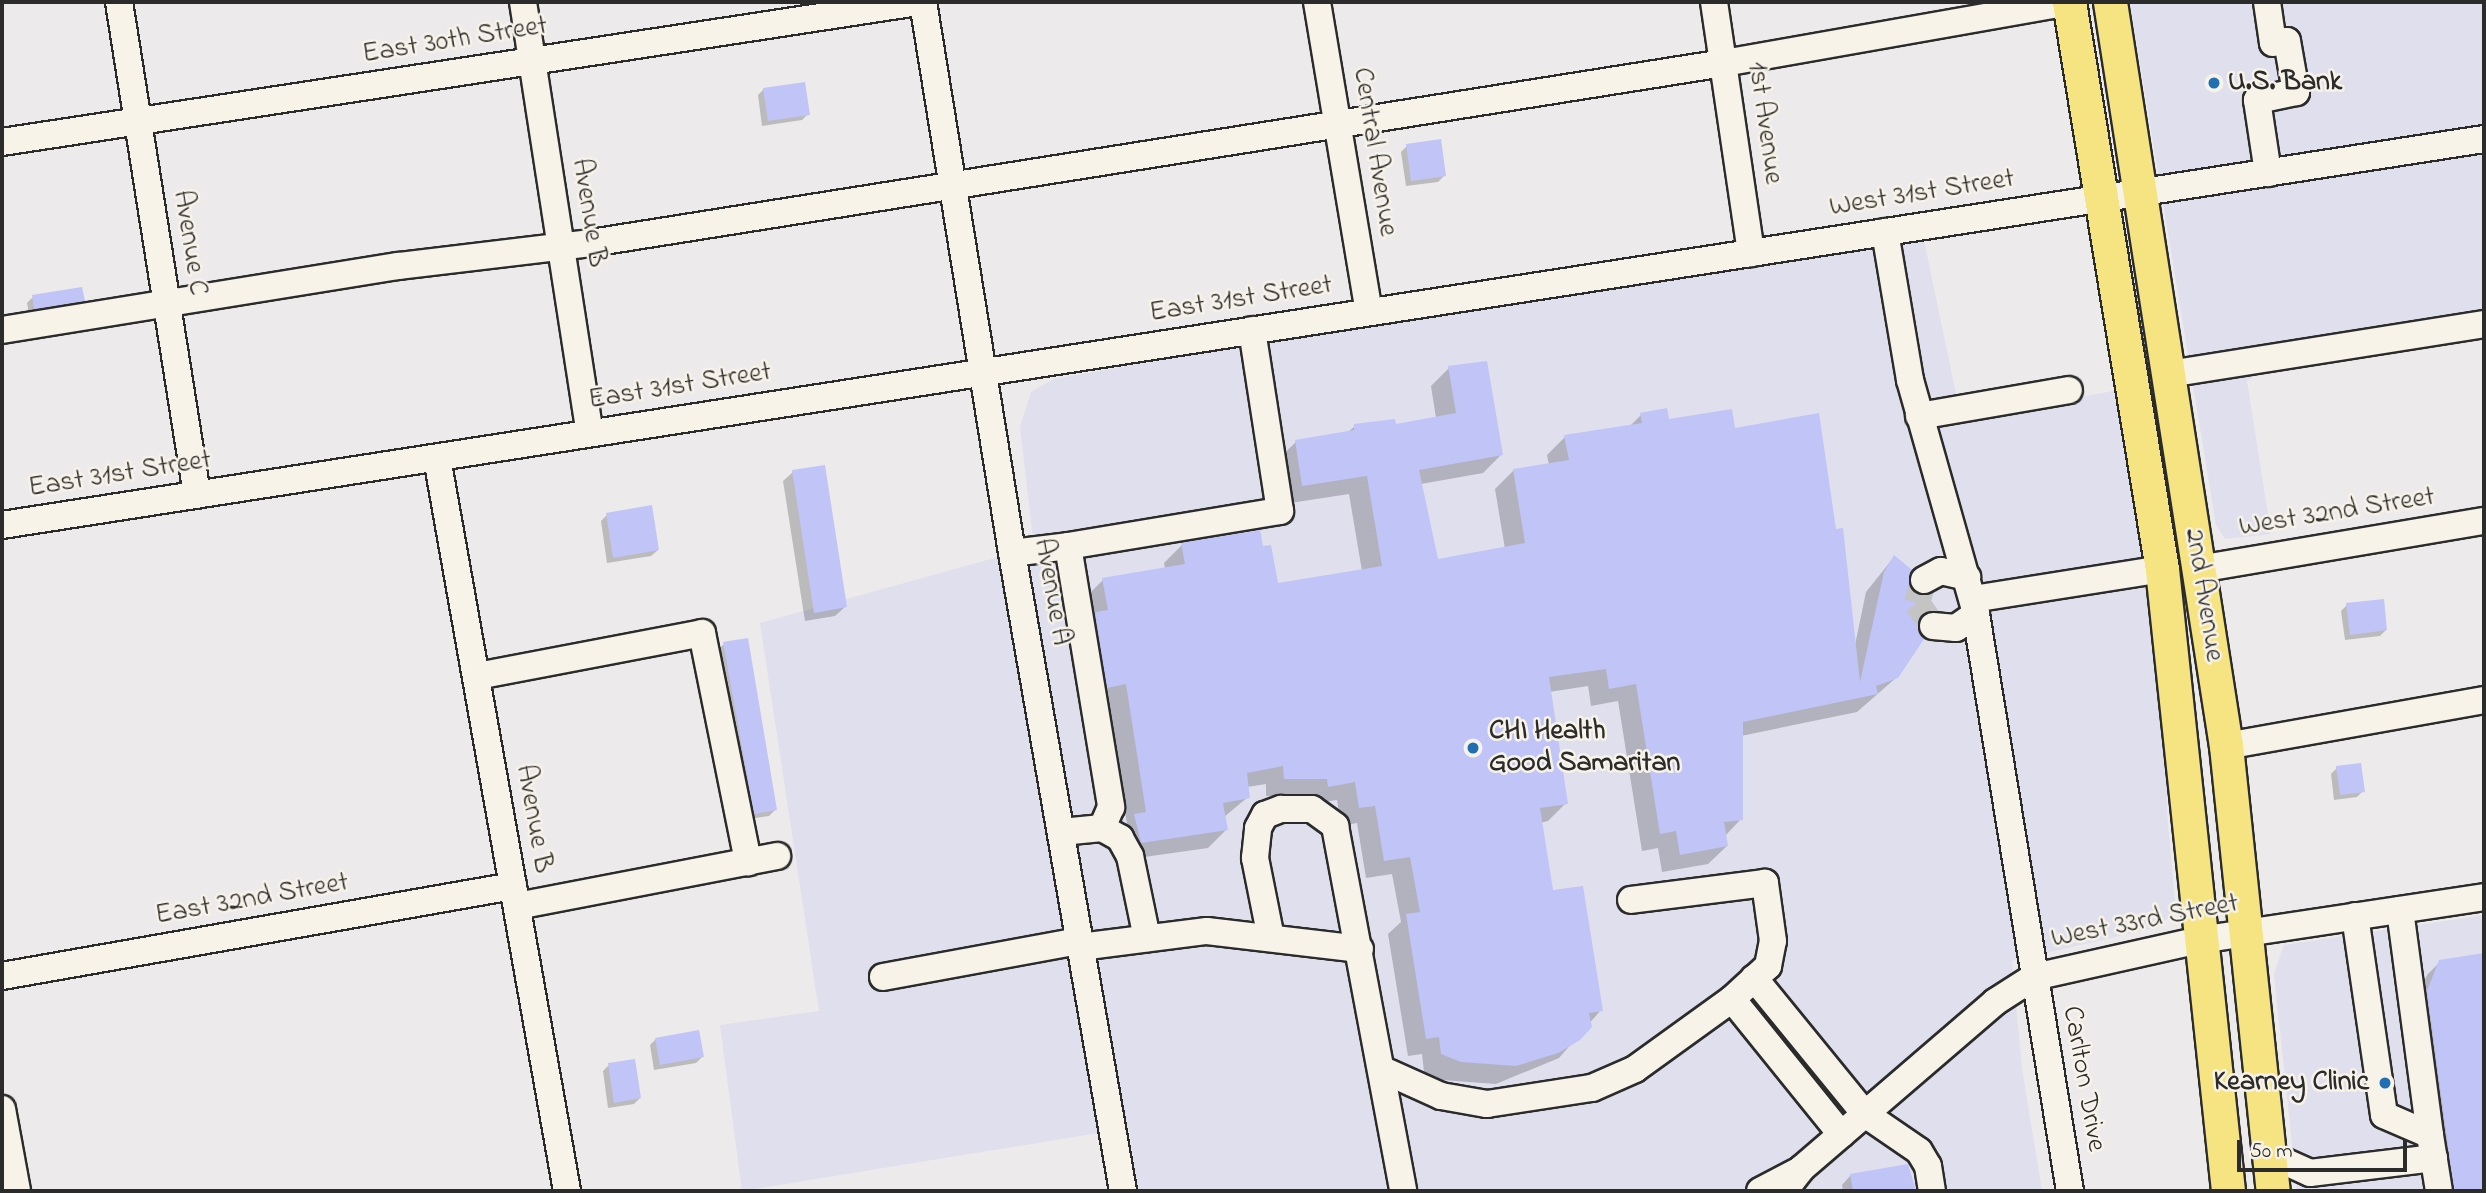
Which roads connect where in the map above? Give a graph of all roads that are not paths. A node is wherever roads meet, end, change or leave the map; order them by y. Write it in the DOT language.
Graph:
graph roads {
  1 [pos="119,2"];
  2 [pos="523,2"];
  3 [pos="918,2"];
  4 [pos="923,2"];
  5 [pos="1317,2"];
  6 [pos="1714,2"];
  7 [pos="2069,2"];
  8 [pos="2110,2"];
  9 [pos="2267,2"];
  10 [pos="533,61"];
  11 [pos="1724,63"];
  12 [pos="138,121"];
  13 [pos="1337,122"];
  14 [pos="2484,139"];
  15 [pos="2,142"];
  16 [pos="2268,173"];
  17 [pos="953,185"];
  18 [pos="2140,192"];
  19 [pos="2099,198"];
  20 [pos="1885,232"];
  21 [pos="561,246"];
  22 [pos="1751,253"];
  23 [pos="167,304"];
  24 [pos="1369,312"];
  25 [pos="2484,324"];
  26 [pos="2,330"];
  27 [pos="1252,330"];
  28 [pos="983,372"];
  29 [pos="2169,373"];
  30 [pos="2069,390"];
  31 [pos="1919,416"];
  32 [pos="590,433"];
  33 [pos="437,458"];
  34 [pos="197,495"];
  35 [pos="2484,521"];
  36 [pos="2,525"];
  37 [pos="1068,546"];
  38 [pos="1012,553"];
  39 [pos="2162,569"];
  40 [pos="2199,569"];
  41 [pos="1924,580"];
  42 [pos="1972,597"];
  43 [pos="1933,626"];
  44 [pos="477,676"];
  45 [pos="2484,700"];
  46 [pos="2226,746"];
  47 [pos="1102,828"];
  48 [pos="1060,832"];
  49 [pos="776,856"];
  50 [pos="748,862"];
  51 [pos="515,896"];
  52 [pos="2484,897"];
  53 [pos="1632,900"];
  54 [pos="2400,910"];
  55 [pos="2356,916"];
  56 [pos="2243,933"];
  57 [pos="1147,938"];
  58 [pos="1271,938"];
  59 [pos="2200,940"];
  60 [pos="1080,944"];
  61 [pos="1360,949"];
  62 [pos="2,976"];
  63 [pos="883,977"];
  64 [pos="2034,977"];
  65 [pos="1754,978"];
  66 [pos="1731,999"];
  67 [pos="1381,1069"];
  68 [pos="2,1109"];
  69 [pos="1866,1114"];
  70 [pos="1841,1134"];
  71 [pos="2432,1146"];
  72 [pos="2268,1154"];
  73 [pos="1801,1169"];
  74 [pos="17,1191"];
  75 [pos="567,1191"];
  76 [pos="1123,1191"];
  77 [pos="1403,1191"];
  78 [pos="1760,1191"];
  79 [pos="1784,1191"];
  80 [pos="1932,1191"];
  81 [pos="2070,1191"];
  82 [pos="2228,1191"];
  83 [pos="2273,1191"];
  84 [pos="2439,1191"];
  1 -- 12 [label="street, Avenue C"];
  2 -- 10 [label="street, Avenue B"];
  3 -- 10 [label="street, East 30th Street"];
  4 -- 17 [label="street, Avenue A"];
  5 -- 13 [label="street, Central Avenue"];
  6 -- 11 [label="street, 1st Avenue"];
  7 -- 11 [label="street"];
  7 -- 19 [label="main road, 2nd Avenue"];
  8 -- 18 [label="main road, 2nd Avenue"];
  9 -- 16 [label="street"];
  10 -- 12 [label="street, East 30th Street"];
  10 -- 21 [label="street, Avenue B"];
  11 -- 13 [label="street"];
  11 -- 22 [label="street, 1st Avenue"];
  12 -- 15 [label="street, East 30th Street"];
  12 -- 23 [label="street, Avenue C"];
  13 -- 17 [label="street"];
  13 -- 24 [label="street, Central Avenue"];
  14 -- 16 [label="street, West 31st Street"];
  16 -- 18 [label="street, West 31st Street"];
  17 -- 21 [label="street"];
  17 -- 28 [label="street, Avenue A"];
  18 -- 19 [label="street, West 31st Street"];
  18 -- 29 [label="main road, 2nd Avenue"];
  19 -- 20 [label="street, West 31st Street"];
  19 -- 39 [label="main road, 2nd Avenue"];
  20 -- 22 [label="street, West 31st Street"];
  20 -- 31 [label="street, Carlton Drive"];
  21 -- 23 [label="street"];
  21 -- 32 [label="street, Avenue B"];
  22 -- 24 [label="street, West 31st Street"];
  23 -- 26 [label="street"];
  23 -- 34 [label="street, Avenue C"];
  24 -- 27 [label="street, East 31st Street"];
  25 -- 29 [label="street"];
  27 -- 28 [label="street, East 31st Street"];
  27 -- 37 [label="street"];
  28 -- 32 [label="street, East 31st Street"];
  28 -- 38 [label="street, Avenue A"];
  29 -- 40 [label="main road, 2nd Avenue"];
  30 -- 31 [label="street"];
  31 -- 42 [label="street, Carlton Drive"];
  32 -- 33 [label="street, East 31st Street"];
  33 -- 34 [label="street, East 31st Street"];
  33 -- 44 [label="street, Avenue B"];
  34 -- 36 [label="street, East 31st Street"];
  35 -- 40 [label="street, West 32nd Street"];
  37 -- 38 [label="street"];
  37 -- 47 [label="street"];
  38 -- 48 [label="street, Avenue A"];
  39 -- 42 [label="street"];
  39 -- 59 [label="main road, 2nd Avenue"];
  40 -- 46 [label="main road, 2nd Avenue"];
  41 -- 42 [label="street"];
  42 -- 43 [label="street"];
  42 -- 64 [label="street, Carlton Drive"];
  44 -- 50 [label="street"];
  44 -- 51 [label="street, Avenue B"];
  45 -- 46 [label="street"];
  46 -- 56 [label="main road, 2nd Avenue"];
  47 -- 48 [label="street"];
  47 -- 57 [label="street"];
  48 -- 60 [label="street, Avenue A"];
  49 -- 50 [label="street, East 32nd Street"];
  50 -- 51 [label="street, East 32nd Street"];
  51 -- 62 [label="street, East 32nd Street"];
  51 -- 75 [label="street, Avenue B"];
  52 -- 54 [label="street, West 33rd Street"];
  53 -- 65 [label="street"];
  54 -- 55 [label="street, West 33rd Street"];
  54 -- 71 [label="street"];
  55 -- 56 [label="street, West 33rd Street"];
  55 -- 71 [label="street"];
  56 -- 59 [label="street, West 33rd Street"];
  56 -- 72 [label="main road, 2nd Avenue"];
  57 -- 58 [label="street"];
  57 -- 60 [label="street"];
  58 -- 61 [label="street"];
  58 -- 61 [label="street"];
  59 -- 64 [label="street, West 33rd Street"];
  59 -- 82 [label="main road, 2nd Avenue"];
  60 -- 63 [label="street"];
  60 -- 76 [label="street, Avenue A"];
  61 -- 67 [label="street"];
  64 -- 69 [label="street, West 33rd Street"];
  64 -- 81 [label="street, Carlton Drive"];
  65 -- 66 [label="street"];
  65 -- 69 [label="street"];
  66 -- 67 [label="street"];
  66 -- 70 [label="street"];
  67 -- 77 [label="street"];
  68 -- 74 [label="street"];
  69 -- 70 [label="street, West 33rd Street"];
  69 -- 80 [label="street"];
  70 -- 73 [label="street, West 33rd Street"];
  71 -- 72 [label="street"];
  71 -- 84 [label="street"];
  72 -- 83 [label="main road, 2nd Avenue"];
  73 -- 78 [label="street, West 33rd Street"];
  73 -- 79 [label="street, West 33rd Street"];
}
